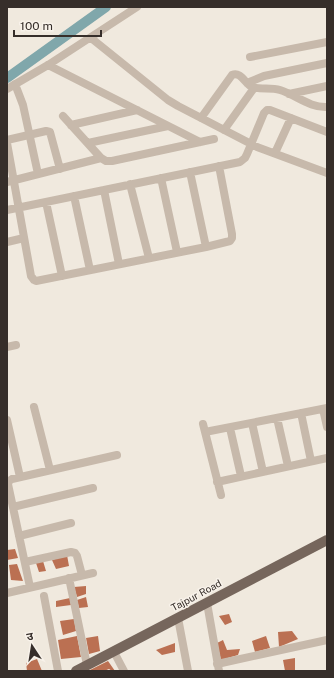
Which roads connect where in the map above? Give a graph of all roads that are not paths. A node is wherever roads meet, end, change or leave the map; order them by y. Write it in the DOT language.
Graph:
graph roads {
  1 [pos="137,7"];
  2 [pos="91,38"];
  3 [pos="327,42"];
  4 [pos="250,57"];
  5 [pos="327,64"];
  6 [pos="48,65"];
  7 [pos="15,84"];
  8 [pos="250,85"];
  9 [pos="327,86"];
  10 [pos="7,89"];
  11 [pos="289,94"];
  12 [pos="327,107"];
  13 [pos="136,110"];
  14 [pos="63,116"];
  15 [pos="201,118"];
  16 [pos="291,118"];
  17 [pos="72,125"];
  18 [pos="168,126"];
  19 [pos="224,130"];
  20 [pos="327,132"];
  21 [pos="30,134"];
  22 [pos="214,139"];
  23 [pos="7,141"];
  24 [pos="200,142"];
  25 [pos="88,143"];
  26 [pos="252,144"];
  27 [pos="275,153"];
  28 [pos="101,158"];
  29 [pos="219,166"];
  30 [pos="60,169"];
  31 [pos="326,170"];
  32 [pos="190,172"];
  33 [pos="38,174"];
  34 [pos="161,178"];
  35 [pos="11,181"];
  36 [pos="130,184"];
  37 [pos="104,190"];
  38 [pos="74,196"];
  39 [pos="46,202"];
  40 [pos="19,208"];
  41 [pos="7,210"];
  42 [pos="24,238"];
  43 [pos="7,242"];
  44 [pos="206,247"];
  45 [pos="177,252"];
  46 [pos="149,258"];
  47 [pos="119,264"];
  48 [pos="90,270"];
  49 [pos="62,276"];
  50 [pos="16,345"];
  51 [pos="7,347"];
  52 [pos="34,407"];
  53 [pos="325,409"];
  54 [pos="301,413"];
  55 [pos="277,418"];
  56 [pos="7,420"];
  57 [pos="252,423"];
  58 [pos="327,427"];
  59 [pos="230,428"];
  60 [pos="117,455"];
  61 [pos="327,458"];
  62 [pos="311,461"];
  63 [pos="288,466"];
  64 [pos="50,470"];
  65 [pos="263,472"];
  66 [pos="241,476"];
  67 [pos="20,477"];
  68 [pos="217,482"];
  69 [pos="93,488"];
  70 [pos="221,495"];
  71 [pos="13,507"];
  72 [pos="71,523"];
  73 [pos="19,536"];
  74 [pos="327,540"];
  75 [pos="25,562"];
  76 [pos="93,573"];
  77 [pos="82,575"];
  78 [pos="69,578"];
  79 [pos="30,587"];
  80 [pos="7,592"];
  81 [pos="44,596"];
  82 [pos="207,603"];
  83 [pos="178,618"];
  84 [pos="327,640"];
  85 [pos="114,652"];
  86 [pos="87,665"];
  87 [pos="218,668"];
  88 [pos="58,671"];
  89 [pos="76,671"];
  90 [pos="124,671"];
  91 [pos="188,671"];
  1 -- 2 [label="street"];
  2 -- 6 [label="street"];
  2 -- 15 [label="street"];
  3 -- 4 [label="street"];
  5 -- 8 [label="street"];
  6 -- 7 [label="street"];
  6 -- 13 [label="street"];
  7 -- 10 [label="street"];
  7 -- 21 [label="street"];
  8 -- 11 [label="street"];
  8 -- 15 [label="street"];
  8 -- 19 [label="street"];
  9 -- 11 [label="street"];
  11 -- 12 [label="street"];
  13 -- 17 [label="street"];
  13 -- 18 [label="street"];
  14 -- 17 [label="street"];
  15 -- 19 [label="street"];
  16 -- 20 [label="street"];
  16 -- 26 [label="street"];
  16 -- 27 [label="street"];
  17 -- 25 [label="street"];
  18 -- 24 [label="street"];
  18 -- 25 [label="street"];
  19 -- 26 [label="street"];
  21 -- 23 [label="street"];
  21 -- 30 [label="street"];
  21 -- 33 [label="street"];
  22 -- 24 [label="street"];
  23 -- 35 [label="street"];
  24 -- 28 [label="street"];
  25 -- 28 [label="street"];
  26 -- 27 [label="street"];
  26 -- 29 [label="street"];
  27 -- 31 [label="street"];
  28 -- 30 [label="street"];
  29 -- 32 [label="street"];
  29 -- 44 [label="street"];
  30 -- 33 [label="street"];
  32 -- 34 [label="street"];
  32 -- 44 [label="street"];
  33 -- 35 [label="street"];
  34 -- 36 [label="street"];
  34 -- 45 [label="street"];
  35 -- 40 [label="street"];
  36 -- 37 [label="street"];
  36 -- 46 [label="street"];
  37 -- 38 [label="street"];
  37 -- 47 [label="street"];
  38 -- 39 [label="street"];
  38 -- 48 [label="street"];
  39 -- 40 [label="street"];
  39 -- 49 [label="street"];
  40 -- 41 [label="street"];
  40 -- 42 [label="street"];
  42 -- 43 [label="street"];
  42 -- 49 [label="street"];
  44 -- 45 [label="street"];
  45 -- 46 [label="street"];
  46 -- 47 [label="street"];
  47 -- 48 [label="street"];
  48 -- 49 [label="street"];
  50 -- 51 [label="street"];
  52 -- 64 [label="street"];
  53 -- 54 [label="street"];
  53 -- 58 [label="street"];
  54 -- 55 [label="street"];
  54 -- 62 [label="street"];
  55 -- 57 [label="street"];
  55 -- 63 [label="street"];
  56 -- 67 [label="street"];
  57 -- 59 [label="street"];
  57 -- 65 [label="street"];
  59 -- 66 [label="street"];
  59 -- 68 [label="street"];
  60 -- 64 [label="street"];
  61 -- 62 [label="street"];
  62 -- 63 [label="street"];
  63 -- 65 [label="street"];
  64 -- 67 [label="street"];
  65 -- 66 [label="street"];
  66 -- 68 [label="street"];
  67 -- 71 [label="street"];
  68 -- 70 [label="street"];
  69 -- 71 [label="street"];
  71 -- 73 [label="street"];
  72 -- 73 [label="street"];
  73 -- 75 [label="street"];
  74 -- 82 [label="main road, Tajpur Road"];
  75 -- 77 [label="street"];
  75 -- 79 [label="street"];
  76 -- 77 [label="street"];
  77 -- 78 [label="street"];
  78 -- 79 [label="street"];
  78 -- 86 [label="street"];
  79 -- 80 [label="street"];
  81 -- 88 [label="street"];
  82 -- 83 [label="main road, Tajpur Road"];
  82 -- 87 [label="street"];
  83 -- 85 [label="main road, Tajpur Road"];
  83 -- 91 [label="street"];
  84 -- 87 [label="street"];
  85 -- 86 [label="main road, Tajpur Road"];
  85 -- 90 [label="street"];
  86 -- 89 [label="main road, Tajpur Road"];
}
